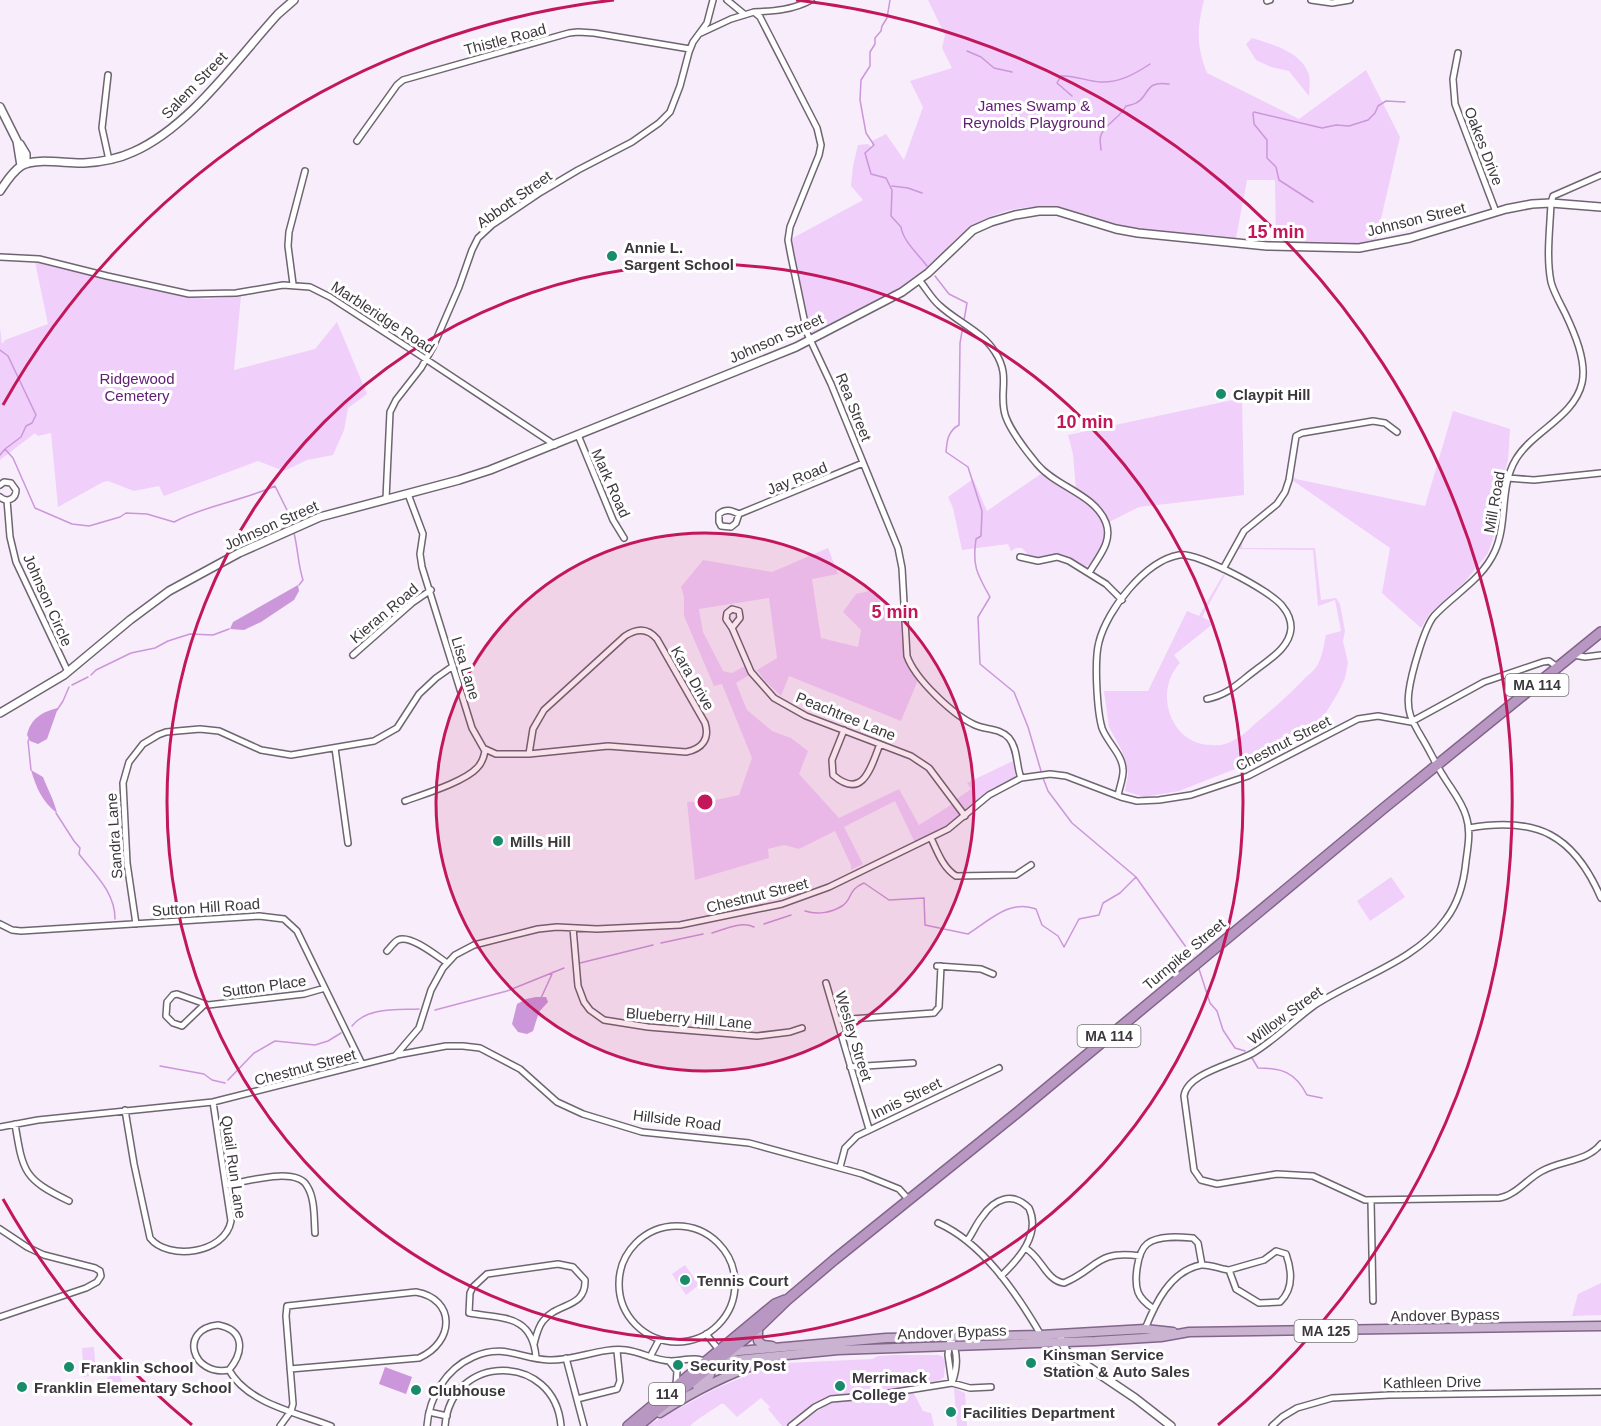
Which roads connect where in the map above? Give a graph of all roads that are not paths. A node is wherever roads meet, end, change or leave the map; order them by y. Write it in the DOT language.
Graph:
graph roads {
  1 [pos="294,0"];
  2 [pos="713,0"];
  3 [pos="727,0"];
  4 [pos="811,0"];
  5 [pos="1311,0"];
  6 [pos="1350,0"];
  7 [pos="754,12"];
  8 [pos="744,14"];
  9 [pos="701,33"];
  10 [pos="690,49"];
  11 [pos="1458,53"];
  12 [pos="108,75"];
  13 [pos="0,107"];
  14 [pos="17,141"];
  15 [pos="357,141"];
  16 [pos="24,150"];
  17 [pos="109,160"];
  18 [pos="40,162"];
  19 [pos="24,165"];
  20 [pos="305,171"];
  21 [pos="1601,175"];
  22 [pos="0,190"];
  23 [pos="1566,191"];
  24 [pos="1551,203"];
  25 [pos="1566,205"];
  26 [pos="1601,207"];
  27 [pos="1496,212"];
  28 [pos="0,257"];
  29 [pos="919,280"];
  30 [pos="293,284"];
  31 [pos="810,340"];
  32 [pos="426,359"];
  33 [pos="1397,432"];
  34 [pos="578,435"];
  35 [pos="555,445"];
  36 [pos="863,463"];
  37 [pos="1601,473"];
  38 [pos="1508,478"];
  39 [pos="0,486"];
  40 [pos="408,494"];
  41 [pos="0,497"];
  42 [pos="386,499"];
  43 [pos="7,500"];
  44 [pos="739,514"];
  45 [pos="624,538"];
  46 [pos="1020,557"];
  47 [pos="1223,570"];
  48 [pos="1089,573"];
  49 [pos="430,590"];
  50 [pos="1122,600"];
  51 [pos="732,628"];
  52 [pos="1601,632"];
  53 [pos="353,655"];
  54 [pos="1574,655"];
  55 [pos="1601,655"];
  56 [pos="453,666"];
  57 [pos="1558,668"];
  58 [pos="68,672"];
  59 [pos="1207,699"];
  60 [pos="0,713"];
  61 [pos="1411,722"];
  62 [pos="844,730"];
  63 [pos="880,744"];
  64 [pos="335,748"];
  65 [pos="485,748"];
  66 [pos="529,754"];
  67 [pos="1437,765"];
  68 [pos="1020,778"];
  69 [pos="1118,796"];
  70 [pos="405,801"];
  71 [pos="965,816"];
  72 [pos="1469,828"];
  73 [pos="931,838"];
  74 [pos="348,843"];
  75 [pos="1031,866"];
  76 [pos="1601,898"];
  77 [pos="0,924"];
  78 [pos="136,924"];
  79 [pos="573,928"];
  80 [pos="387,951"];
  81 [pos="447,963"];
  82 [pos="993,974"];
  83 [pos="826,983"];
  84 [pos="325,988"];
  85 [pos="205,1005"];
  86 [pos="837,1020"];
  87 [pos="802,1028"];
  88 [pos="412,1038"];
  89 [pos="417,1051"];
  90 [pos="397,1055"];
  91 [pos="913,1063"];
  92 [pos="362,1064"];
  93 [pos="850,1067"];
  94 [pos="999,1068"];
  95 [pos="213,1102"];
  96 [pos="125,1110"];
  97 [pos="15,1124"];
  98 [pos="0,1127"];
  99 [pos="869,1129"];
  100 [pos="1601,1144"];
  101 [pos="840,1167"];
  102 [pos="226,1185"];
  103 [pos="909,1200"];
  104 [pos="69,1201"];
  105 [pos="1371,1201"];
  106 [pos="938,1223"];
  107 [pos="0,1229"];
  108 [pos="315,1233"];
  109 [pos="967,1241"];
  110 [pos="1025,1248"];
  111 [pos="1140,1256"];
  112 [pos="1202,1265"];
  113 [pos="1229,1270"];
  114 [pos="1001,1276"];
  115 [pos="787,1300"];
  116 [pos="1373,1302"];
  117 [pos="1154,1309"];
  118 [pos="0,1317"];
  119 [pos="1601,1326"];
  120 [pos="758,1328"];
  121 [pos="1145,1329"];
  122 [pos="1182,1333"];
  123 [pos="706,1334"];
  124 [pos="950,1337"];
  125 [pos="1042,1338"];
  126 [pos="1061,1338"];
  127 [pos="659,1340"];
  128 [pos="534,1344"];
  129 [pos="952,1346"];
  130 [pos="784,1347"];
  131 [pos="617,1351"];
  132 [pos="724,1353"];
  133 [pos="797,1354"];
  134 [pos="536,1357"];
  135 [pos="650,1357"];
  136 [pos="566,1358"];
  137 [pos="669,1361"];
  138 [pos="708,1365"];
  139 [pos="290,1369"];
  140 [pos="229,1370"];
  141 [pos="952,1383"];
  142 [pos="676,1386"];
  143 [pos="991,1388"];
  144 [pos="1601,1392"];
  145 [pos="577,1399"];
  146 [pos="672,1405"];
  147 [pos="291,1411"];
  148 [pos="429,1412"];
  149 [pos="447,1416"];
  150 [pos="649,1418"];
  151 [pos="280,1426"];
  152 [pos="331,1426"];
  153 [pos="427,1426"];
  154 [pos="446,1426"];
  155 [pos="561,1426"];
  156 [pos="584,1426"];
  157 [pos="628,1426"];
  158 [pos="638,1426"];
  159 [pos="791,1426"];
  160 [pos="1171,1426"];
  161 [pos="1272,1426"];
  1 -- 17 [label="street, Salem Street"];
  2 -- 9 [label="street, Abbott Street"];
  3 -- 8 [label="street"];
  4 -- 7 [label="street"];
  5 -- 6 [label="street"];
  7 -- 8 [label="street"];
  7 -- 31 [label="street, Rea Street"];
  8 -- 9 [label="street"];
  9 -- 10 [label="street, Abbott Street"];
  10 -- 15 [label="street, Thistle Road"];
  10 -- 32 [label="street, Abbott Street"];
  11 -- 27 [label="street, Oakes Drive"];
  12 -- 17 [label="street"];
  13 -- 14 [label="street"];
  14 -- 16 [label="street"];
  14 -- 19 [label="street"];
  16 -- 18 [label="street"];
  16 -- 19 [label="street"];
  17 -- 18 [label="street, Salem Street"];
  18 -- 19 [label="street, Salem Street"];
  19 -- 22 [label="street"];
  20 -- 30 [label="street"];
  21 -- 23 [label="street"];
  23 -- 24 [label="street"];
  23 -- 25 [label="street"];
  24 -- 25 [label="street, Johnson Street"];
  24 -- 27 [label="street, Johnson Street"];
  24 -- 38 [label="street, Mill Road"];
  25 -- 26 [label="street, Johnson Street"];
  27 -- 29 [label="street, Johnson Street"];
  28 -- 30 [label="street, Marbleridge Road"];
  29 -- 31 [label="street, Johnson Street"];
  29 -- 48 [label="street"];
  30 -- 32 [label="street, Marbleridge Road"];
  31 -- 34 [label="street, Johnson Street"];
  31 -- 36 [label="street, Rea Street"];
  32 -- 35 [label="street, Marbleridge Road"];
  32 -- 42 [label="street, Abbott Street"];
  33 -- 47 [label="street"];
  34 -- 35 [label="street, Johnson Street"];
  34 -- 45 [label="street, Mark Road"];
  35 -- 40 [label="street, Johnson Street"];
  36 -- 44 [label="street, Jay Road"];
  36 -- 68 [label="street, Rea Street"];
  37 -- 38 [label="street"];
  38 -- 61 [label="street, Mill Road"];
  39 -- 43 [label="street, Johnson Circle"];
  40 -- 42 [label="street, Johnson Street"];
  40 -- 49 [label="street, Lisa Lane"];
  41 -- 43 [label="street"];
  42 -- 58 [label="street, Johnson Street"];
  43 -- 58 [label="street, Johnson Circle"];
  46 -- 48 [label="street"];
  47 -- 50 [label="street"];
  47 -- 59 [label="street"];
  48 -- 50 [label="street"];
  49 -- 53 [label="street, Kieran Road"];
  49 -- 56 [label="street, Lisa Lane"];
  50 -- 69 [label="street"];
  51 -- 62 [label="street, Peachtree Lane"];
  52 -- 54 [label="highway, Turnpike Street / MA 114"];
  54 -- 55 [label="street"];
  54 -- 57 [label="highway, Turnpike Street / MA 114"];
  56 -- 64 [label="street, Sandra Lane"];
  56 -- 65 [label="street, Lisa Lane"];
  57 -- 61 [label="street"];
  57 -- 67 [label="highway, Turnpike Street / MA 114"];
  58 -- 60 [label="street, Johnson Street"];
  61 -- 67 [label="street, Mill Road"];
  61 -- 69 [label="street, Chestnut Street"];
  62 -- 63 [label="street, Peachtree Lane"];
  62 -- 63 [label="street"];
  63 -- 71 [label="street, Peachtree Lane"];
  64 -- 74 [label="street"];
  64 -- 78 [label="street, Sandra Lane"];
  65 -- 66 [label="street, Kara Drive"];
  65 -- 70 [label="street"];
  66 -- 66 [label="street, Kara Drive"];
  67 -- 72 [label="street, Willow Street"];
  67 -- 103 [label="highway, Turnpike Street / MA 114"];
  68 -- 69 [label="street, Chestnut Street"];
  68 -- 71 [label="street, Chestnut Street"];
  71 -- 73 [label="street, Chestnut Street"];
  72 -- 76 [label="street"];
  72 -- 105 [label="street, Willow Street"];
  73 -- 75 [label="street"];
  73 -- 79 [label="street, Chestnut Street"];
  77 -- 78 [label="street, Sutton Hill Road"];
  78 -- 84 [label="street, Sutton Hill Road"];
  79 -- 81 [label="street, Chestnut Street"];
  79 -- 87 [label="street, Blueberry Hill Lane"];
  80 -- 81 [label="street"];
  81 -- 88 [label="street, Chestnut Street"];
  82 -- 86 [label="street"];
  83 -- 86 [label="street, Wesley Street"];
  84 -- 85 [label="street, Sutton Place"];
  84 -- 92 [label="street, Sutton Hill Road"];
  85 -- 85 [label="street, Sutton Place"];
  86 -- 93 [label="street, Wesley Street"];
  88 -- 89 [label="street"];
  88 -- 90 [label="street, Chestnut Street"];
  89 -- 90 [label="street, Hillside Road"];
  89 -- 101 [label="street, Hillside Road"];
  90 -- 92 [label="street, Chestnut Street"];
  91 -- 93 [label="street"];
  92 -- 95 [label="street, Chestnut Street"];
  93 -- 99 [label="street, Wesley Street"];
  94 -- 99 [label="street, Innis Street"];
  95 -- 96 [label="street, Chestnut Street"];
  95 -- 102 [label="street, Quail Run Lane"];
  96 -- 97 [label="street, Chestnut Street"];
  96 -- 102 [label="street, Quail Run Lane"];
  97 -- 98 [label="street, Chestnut Street"];
  97 -- 104 [label="street"];
  99 -- 101 [label="street, Innis Street"];
  100 -- 105 [label="street, Willow Street"];
  101 -- 103 [label="street, Hillside Road"];
  102 -- 108 [label="street"];
  103 -- 115 [label="highway, Turnpike Street / MA 114"];
  105 -- 116 [label="street"];
  106 -- 109 [label="street"];
  107 -- 118 [label="street"];
  109 -- 110 [label="street"];
  109 -- 114 [label="street"];
  110 -- 111 [label="street"];
  110 -- 114 [label="street"];
  111 -- 112 [label="street"];
  111 -- 117 [label="street"];
  112 -- 113 [label="street"];
  112 -- 117 [label="street"];
  113 -- 113 [label="street"];
  114 -- 125 [label="street"];
  115 -- 120 [label="highway, Turnpike Street / MA 114"];
  115 -- 132 [label="highway, Turnpike Street / MA 114"];
  117 -- 121 [label="street"];
  119 -- 122 [label="main road, Andover Bypass / MA 125"];
  120 -- 130 [label="main road"];
  120 -- 132 [label="highway, Turnpike Street / MA 114"];
  121 -- 122 [label="main road, Andover Bypass / MA 125"];
  121 -- 126 [label="main road, Andover Bypass / MA 125"];
  122 -- 126 [label="main road, Andover Bypass / MA 125"];
  123 -- 127 [label="street"];
  123 -- 127 [label="street"];
  123 -- 132 [label="street"];
  124 -- 125 [label="main road, Andover Bypass / MA 125"];
  124 -- 129 [label="street"];
  124 -- 130 [label="main road, Andover Bypass / MA 125"];
  125 -- 126 [label="main road, Andover Bypass / MA 125"];
  125 -- 129 [label="main road, Andover Bypass / MA 125"];
  126 -- 160 [label="street"];
  127 -- 135 [label="street"];
  128 -- 128 [label="street"];
  128 -- 134 [label="street"];
  129 -- 133 [label="main road, Andover Bypass / MA 125"];
  129 -- 141 [label="street"];
  130 -- 132 [label="main road, Andover Bypass / MA 125"];
  131 -- 135 [label="street"];
  131 -- 136 [label="street"];
  131 -- 145 [label="street"];
  132 -- 133 [label="main road, Andover Bypass / MA 125"];
  132 -- 138 [label="highway, Turnpike Street / 114"];
  133 -- 146 [label="main road, MA 125"];
  134 -- 136 [label="street"];
  134 -- 148 [label="street"];
  135 -- 137 [label="street"];
  136 -- 145 [label="street"];
  137 -- 138 [label="street"];
  137 -- 142 [label="street"];
  138 -- 142 [label="highway, Turnpike Street / 114"];
  138 -- 146 [label="main road"];
  138 -- 150 [label="highway, Turnpike Street"];
  139 -- 139 [label="street"];
  139 -- 147 [label="street"];
  140 -- 140 [label="street"];
  140 -- 147 [label="street"];
  141 -- 143 [label="street"];
  141 -- 159 [label="street"];
  142 -- 157 [label="highway, Turnpike Street / 114"];
  144 -- 161 [label="street, Kathleen Drive"];
  145 -- 156 [label="street"];
  146 -- 150 [label="main road, MA 125"];
  147 -- 151 [label="street"];
  147 -- 152 [label="street"];
  148 -- 149 [label="street"];
  148 -- 153 [label="street"];
  149 -- 154 [label="street"];
  149 -- 155 [label="street"];
  150 -- 158 [label="highway, Turnpike Street"];
}
